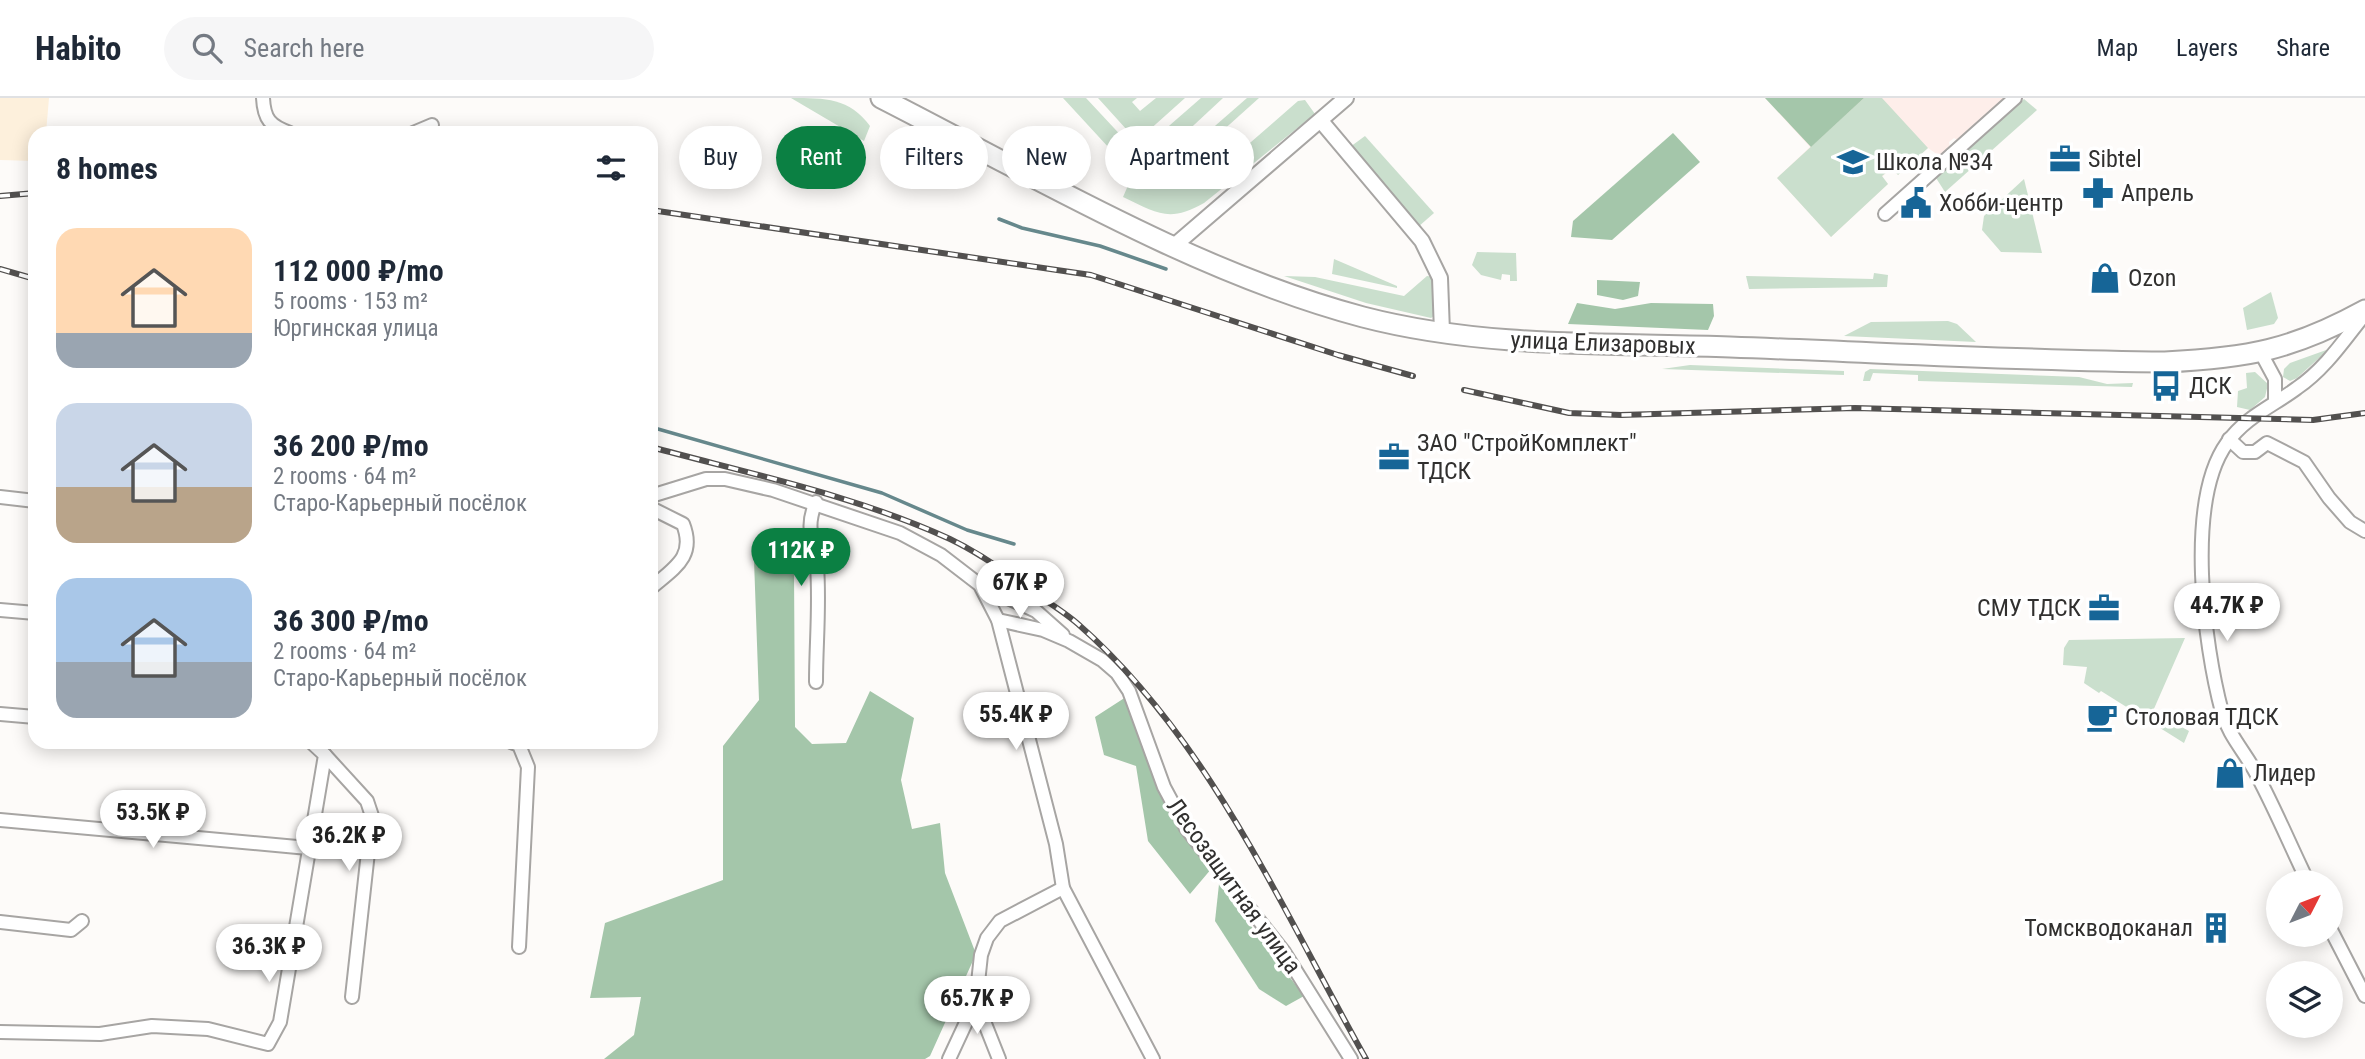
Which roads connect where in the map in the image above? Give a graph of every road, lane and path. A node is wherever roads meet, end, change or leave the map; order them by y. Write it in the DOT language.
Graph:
graph roads {
  1 [pos="263,98"];
  2 [pos="881,98"];
  3 [pos="1346,98"];
  4 [pos="2015,98"];
  5 [pos="1321,121"];
  6 [pos="274,126"];
  7 [pos="1885,214"];
  8 [pos="1175,245"];
  9 [pos="2365,312"];
  10 [pos="1442,332"];
  11 [pos="2261,353"];
  12 [pos="2276,402"];
  13 [pos="2229,439"];
  14 [pos="658,494"];
  15 [pos="0,497"];
  16 [pos="28,499"];
  17 [pos="816,502"];
  18 [pos="658,511"];
  19 [pos="2365,531"];
  20 [pos="658,581"];
  21 [pos="981,585"];
  22 [pos="0,610"];
  23 [pos="28,612"];
  24 [pos="998,620"];
  25 [pos="1069,641"];
  26 [pos="816,682"];
  27 [pos="1018,703"];
  28 [pos="977,713"];
  29 [pos="0,714"];
  30 [pos="28,716"];
  31 [pos="319,749"];
  32 [pos="521,749"];
  33 [pos="325,755"];
  34 [pos="0,820"];
  35 [pos="308,848"];
  36 [pos="2302,870"];
  37 [pos="1063,888"];
  38 [pos="82,921"];
  39 [pos="0,922"];
  40 [pos="519,947"];
  41 [pos="2340,947"];
  42 [pos="2365,996"];
  43 [pos="352,997"];
  44 [pos="976,1001"];
  45 [pos="0,1032"];
  46 [pos="949,1059"];
  47 [pos="999,1059"];
  48 [pos="1153,1059"];
  49 [pos="1351,1059"];
  1 -- 6 [label="street"];
  2 -- 8 [label="main road, улица Елизаровых"];
  3 -- 5 [label="street"];
  4 -- 7 [label="street"];
  5 -- 8 [label="street"];
  5 -- 10 [label="street"];
  8 -- 10 [label="main road, улица Елизаровых"];
  9 -- 11 [label="main road, улица Елизаровых"];
  9 -- 12 [label="street"];
  10 -- 11 [label="main road, улица Елизаровых"];
  11 -- 12 [label="street"];
  12 -- 13 [label="street"];
  13 -- 19 [label="street"];
  13 -- 36 [label="street"];
  14 -- 17 [label="street"];
  15 -- 16 [label="street"];
  17 -- 21 [label="street"];
  17 -- 26 [label="street"];
  18 -- 20 [label="street"];
  21 -- 24 [label="street"];
  21 -- 25 [label="street"];
  22 -- 23 [label="street"];
  24 -- 25 [label="street, Лесозащитная улица"];
  24 -- 27 [label="street"];
  25 -- 49 [label="street, Лесозащитная улица"];
  27 -- 28 [label="street"];
  27 -- 37 [label="street"];
  29 -- 30 [label="street"];
  31 -- 33 [label="street"];
  32 -- 40 [label="street"];
  33 -- 35 [label="street"];
  33 -- 43 [label="street"];
  34 -- 35 [label="street"];
  35 -- 45 [label="street"];
  37 -- 44 [label="street"];
  37 -- 48 [label="street"];
  38 -- 39 [label="street"];
  41 -- 42 [label="street"];
  44 -- 46 [label="street"];
  44 -- 47 [label="street"];
}
